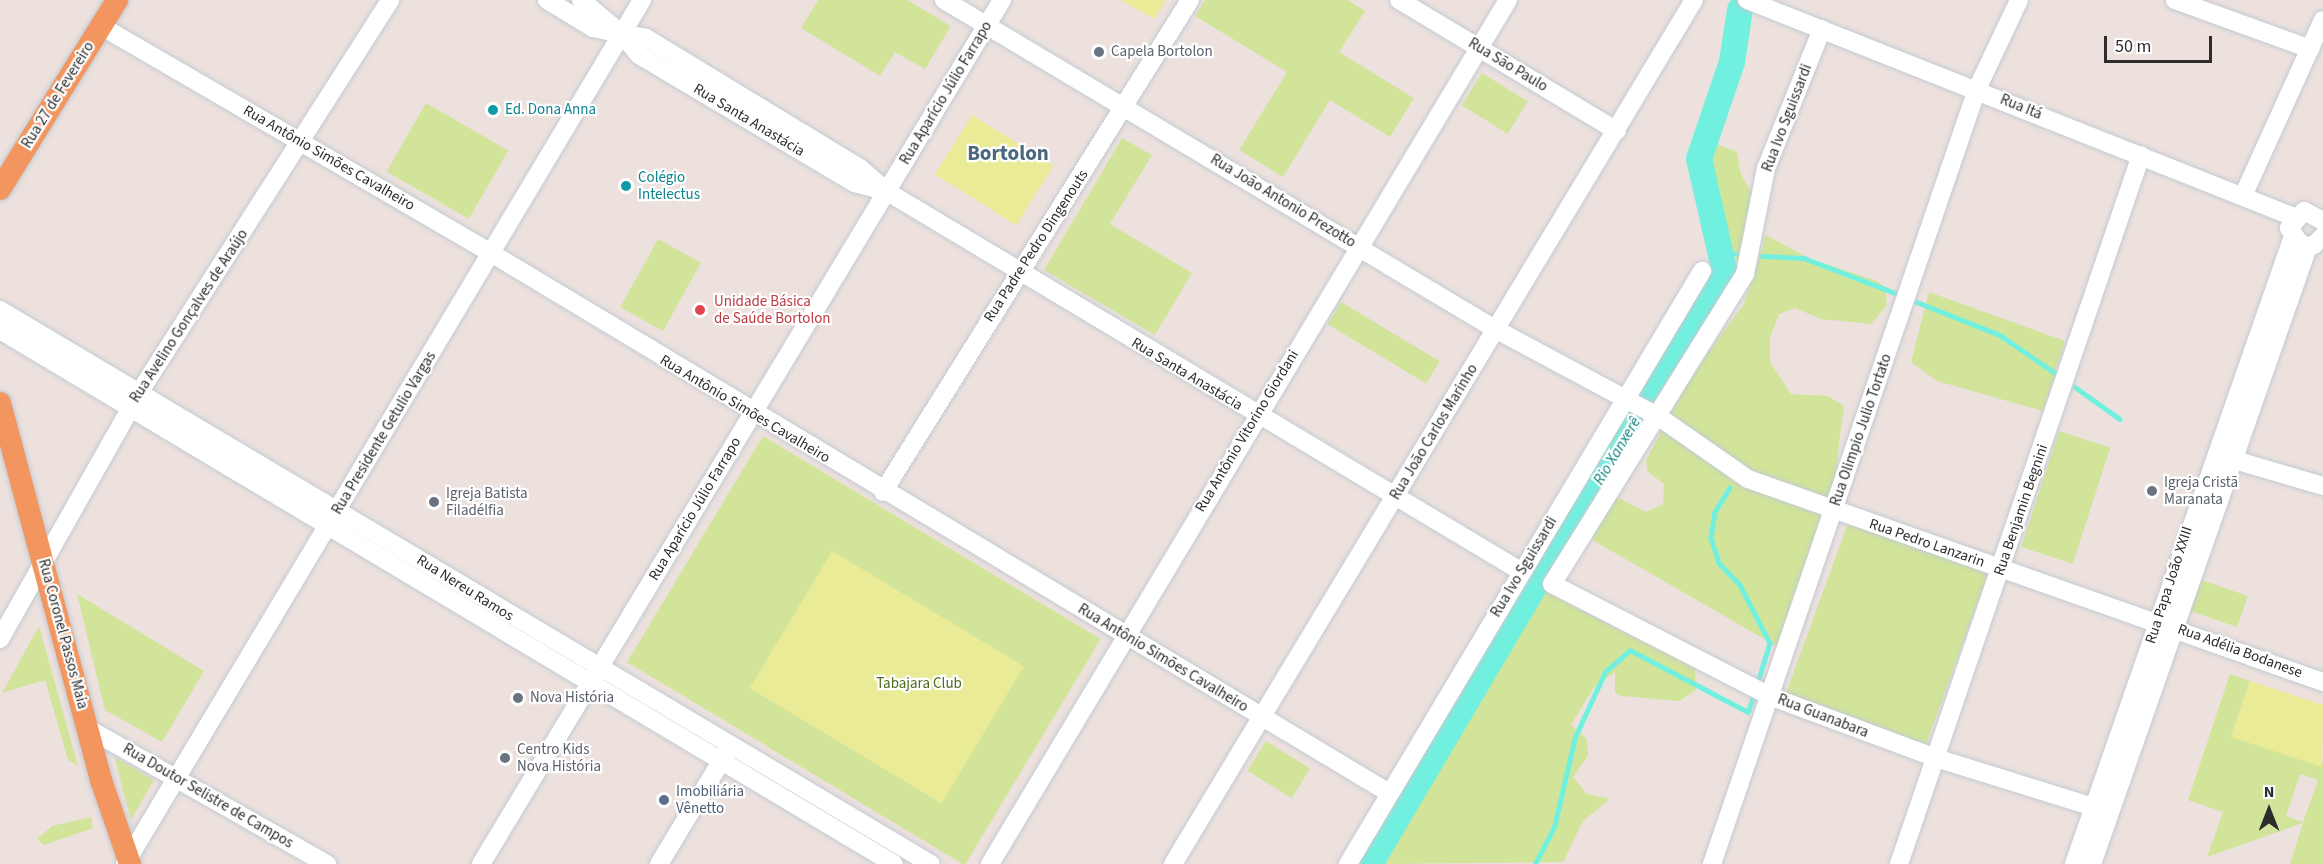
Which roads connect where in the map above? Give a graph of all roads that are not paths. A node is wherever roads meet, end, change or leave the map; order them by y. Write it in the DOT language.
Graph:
graph roads {
  1 [pos="117,0"];
  2 [pos="390,0"];
  3 [pos="581,0"];
  4 [pos="642,0"];
  5 [pos="944,0"];
  6 [pos="1002,0"];
  7 [pos="1190,0"];
  8 [pos="1399,0"];
  9 [pos="1508,0"];
  10 [pos="1694,0"];
  11 [pos="1747,0"];
  12 [pos="2019,0"];
  13 [pos="2175,0"];
  14 [pos="549,1"];
  15 [pos="2323,20"];
  16 [pos="101,26"];
  17 [pos="987,26"];
  18 [pos="1822,29"];
  19 [pos="622,34"];
  20 [pos="1480,47"];
  21 [pos="2310,49"];
  22 [pos="1977,89"];
  23 [pos="1126,107"];
  24 [pos="1617,131"];
  25 [pos="303,142"];
  26 [pos="2141,155"];
  27 [pos="0,189"];
  28 [pos="886,192"];
  29 [pos="2243,196"];
  30 [pos="2294,217"];
  31 [pos="2323,221"];
  32 [pos="2314,239"];
  33 [pos="1358,245"];
  34 [pos="491,253"];
  35 [pos="1019,271"];
  36 [pos="1702,271"];
  37 [pos="0,310"];
  38 [pos="1495,329"];
  39 [pos="0,330"];
  40 [pos="53,352"];
  41 [pos="134,400"];
  42 [pos="0,403"];
  43 [pos="1640,407"];
  44 [pos="753,414"];
  45 [pos="1256,416"];
  46 [pos="2222,457"];
  47 [pos="2323,486"];
  48 [pos="883,492"];
  49 [pos="1396,496"];
  50 [pos="1834,511"];
  51 [pos="2192,517"];
  52 [pos="333,519"];
  53 [pos="2210,523"];
  54 [pos="44,565"];
  55 [pos="2001,569"];
  56 [pos="1522,572"];
  57 [pos="1552,584"];
  58 [pos="2166,623"];
  59 [pos="1125,635"];
  60 [pos="0,639"];
  61 [pos="596,675"];
  62 [pos="2323,682"];
  63 [pos="1772,697"];
  64 [pos="1264,718"];
  65 [pos="89,729"];
  66 [pos="726,753"];
  67 [pos="1936,758"];
  68 [pos="176,775"];
  69 [pos="1389,793"];
  70 [pos="812,804"];
  71 [pos="2101,810"];
  72 [pos="895,843"];
  73 [pos="890,861"];
  74 [pos="128,862"];
  75 [pos="2084,862"];
  76 [pos="327,864"];
  77 [pos="481,864"];
  78 [pos="659,864"];
  79 [pos="931,864"];
  80 [pos="990,864"];
  81 [pos="1173,864"];
  82 [pos="1348,864"];
  83 [pos="1712,864"];
  84 [pos="1899,864"];
  1 -- 16 [label="main road, Rua 27 de Fevereiro"];
  2 -- 25 [label="street, Rua Avelino Gonçalves de Araújo"];
  3 -- 19 [label="street"];
  4 -- 19 [label="street, Rua Presidente Getulio Vargas"];
  5 -- 17 [label="street, Rua João Antonio Prezotto"];
  6 -- 17 [label="street, Rua Aparício Júlio Farrapo"];
  7 -- 23 [label="street, Rua Padre Pedro Dingenouts"];
  8 -- 20 [label="street, Rua São Paulo"];
  9 -- 20 [label="street, Rua Antônio Vitorino Giordani"];
  10 -- 24 [label="street, Rua João Carlos Marinho"];
  11 -- 18 [label="street, Rua Itá"];
  12 -- 22 [label="street, Rua Olimpio Julio Tortato"];
  13 -- 21 [label="street"];
  14 -- 19 [label="street, Rua Santa Anastácia"];
  15 -- 21 [label="street"];
  16 -- 25 [label="street, Rua Antônio Simões Cavalheiro"];
  16 -- 27 [label="main road, Rua 27 de Fevereiro"];
  17 -- 23 [label="street, Rua João Antonio Prezotto"];
  17 -- 28 [label="street, Rua Aparício Júlio Farrapo"];
  18 -- 22 [label="street, Rua Itá"];
  18 -- 43 [label="street, Rua Ivo Sguissardi"];
  19 -- 28 [label="street, Rua Santa Anastácia"];
  19 -- 34 [label="street, Rua Presidente Getulio Vargas"];
  20 -- 24 [label="street, Rua São Paulo"];
  20 -- 33 [label="street, Rua Antônio Vitorino Giordani"];
  21 -- 29 [label="street"];
  22 -- 26 [label="street, Rua Itá"];
  22 -- 50 [label="street, Rua Olimpio Julio Tortato"];
  23 -- 33 [label="street, Rua João Antonio Prezotto"];
  23 -- 35 [label="street, Rua Padre Pedro Dingenouts"];
  24 -- 38 [label="street, Rua João Carlos Marinho"];
  25 -- 34 [label="street, Rua Antônio Simões Cavalheiro"];
  25 -- 41 [label="street, Rua Avelino Gonçalves de Araújo"];
  26 -- 29 [label="street, Rua Itá"];
  26 -- 55 [label="street, Rua Benjamin Begnini"];
  28 -- 35 [label="street, Rua Santa Anastácia"];
  28 -- 44 [label="street, Rua Aparício Júlio Farrapo"];
  29 -- 30 [label="street, Rua Itá"];
  30 -- 31 [label="street, Rua Itá"];
  30 -- 32 [label="street, Rua Papa João XXIII"];
  32 -- 46 [label="street, Rua Papa João XXIII"];
  33 -- 38 [label="street, Rua João Antonio Prezotto"];
  33 -- 45 [label="street, Rua Antônio Vitorino Giordani"];
  34 -- 44 [label="street, Rua Antônio Simões Cavalheiro"];
  34 -- 52 [label="street, Rua Presidente Getulio Vargas"];
  35 -- 45 [label="street, Rua Santa Anastácia"];
  35 -- 48 [label="street, Rua Padre Pedro Dingenouts"];
  36 -- 43 [label="street, Rua Ivo Sguissardi"];
  37 -- 40 [label="street, Rua Nereu Ramos"];
  38 -- 43 [label="street, Rua João Antonio Prezotto"];
  38 -- 49 [label="street, Rua João Carlos Marinho"];
  39 -- 40 [label="street, Rua Nereu Ramos"];
  40 -- 41 [label="street, Rua Nereu Ramos"];
  41 -- 52 [label="street, Rua Nereu Ramos"];
  41 -- 54 [label="street, Rua Avelino Gonçalves de Araújo"];
  42 -- 54 [label="main road, Rua Coronel Passos Maia"];
  43 -- 50 [label="street, Rua Pedro Lanzarin"];
  43 -- 56 [label="street, Rua Ivo Sguissardi"];
  43 -- 57 [label="street, Rua Ivo Sguissardi"];
  44 -- 48 [label="street, Rua Antônio Simões Cavalheiro"];
  44 -- 61 [label="street, Rua Aparício Júlio Farrapo"];
  45 -- 49 [label="street, Rua Santa Anastácia"];
  45 -- 59 [label="street, Rua Antônio Vitorino Giordani"];
  46 -- 47 [label="street"];
  46 -- 51 [label="street, Rua Papa João XXIII"];
  46 -- 53 [label="street, Rua Papa João XXIII"];
  48 -- 59 [label="street, Rua Antônio Simões Cavalheiro"];
  49 -- 56 [label="street, Rua Santa Anastácia"];
  49 -- 64 [label="street, Rua João Carlos Marinho"];
  50 -- 55 [label="street, Rua Pedro Lanzarin"];
  50 -- 63 [label="street, Rua Olimpio Julio Tortato"];
  51 -- 53 [label="street"];
  51 -- 58 [label="street, Rua Papa João XXIII"];
  52 -- 61 [label="street, Rua Nereu Ramos"];
  52 -- 68 [label="street, Rua Presidente Getulio Vargas"];
  53 -- 58 [label="street, Rua Papa João XXIII"];
  54 -- 60 [label="street, Rua Avelino Gonçalves de Araújo"];
  54 -- 65 [label="main road, Rua Coronel Passos Maia"];
  55 -- 58 [label="street, Rua Pedro Lanzarin"];
  55 -- 67 [label="street, Rua Benjamin Begnini"];
  56 -- 69 [label="street, Rua Ivo Sguissardi"];
  57 -- 63 [label="street, Rua Guanabara"];
  58 -- 62 [label="street, Rua Adélia Bodanese"];
  58 -- 71 [label="street, Rua Papa João XXIII"];
  59 -- 64 [label="street, Rua Antônio Simões Cavalheiro"];
  59 -- 80 [label="street, Rua Antônio Vitorino Giordani"];
  61 -- 66 [label="street, Rua Nereu Ramos"];
  61 -- 77 [label="street, Rua Aparício Júlio Farrapo"];
  63 -- 67 [label="street, Rua Guanabara"];
  63 -- 83 [label="street, Rua Olimpio Julio Tortato"];
  64 -- 69 [label="street, Rua Antônio Simões Cavalheiro"];
  64 -- 81 [label="street, Rua João Carlos Marinho"];
  65 -- 68 [label="street, Rua Doutor Selistre de Campos"];
  65 -- 74 [label="main road, Rua Coronel Passos Maia"];
  66 -- 70 [label="street, Rua Nereu Ramos"];
  66 -- 78 [label="street"];
  67 -- 71 [label="street, Rua Guanabara"];
  67 -- 84 [label="street, Rua Benjamin Begnini"];
  68 -- 74 [label="street, Rua Presidente Getulio Vargas"];
  68 -- 76 [label="street, Rua Doutor Selistre de Campos"];
  69 -- 82 [label="street, Rua Ivo Sguissardi"];
  70 -- 72 [label="street, Rua Nereu Ramos"];
  70 -- 73 [label="street, Rua Nereu Ramos"];
  71 -- 75 [label="street, Rua Papa João XXIII"];
  72 -- 73 [label="street"];
  72 -- 79 [label="street, Rua Nereu Ramos"];
}
